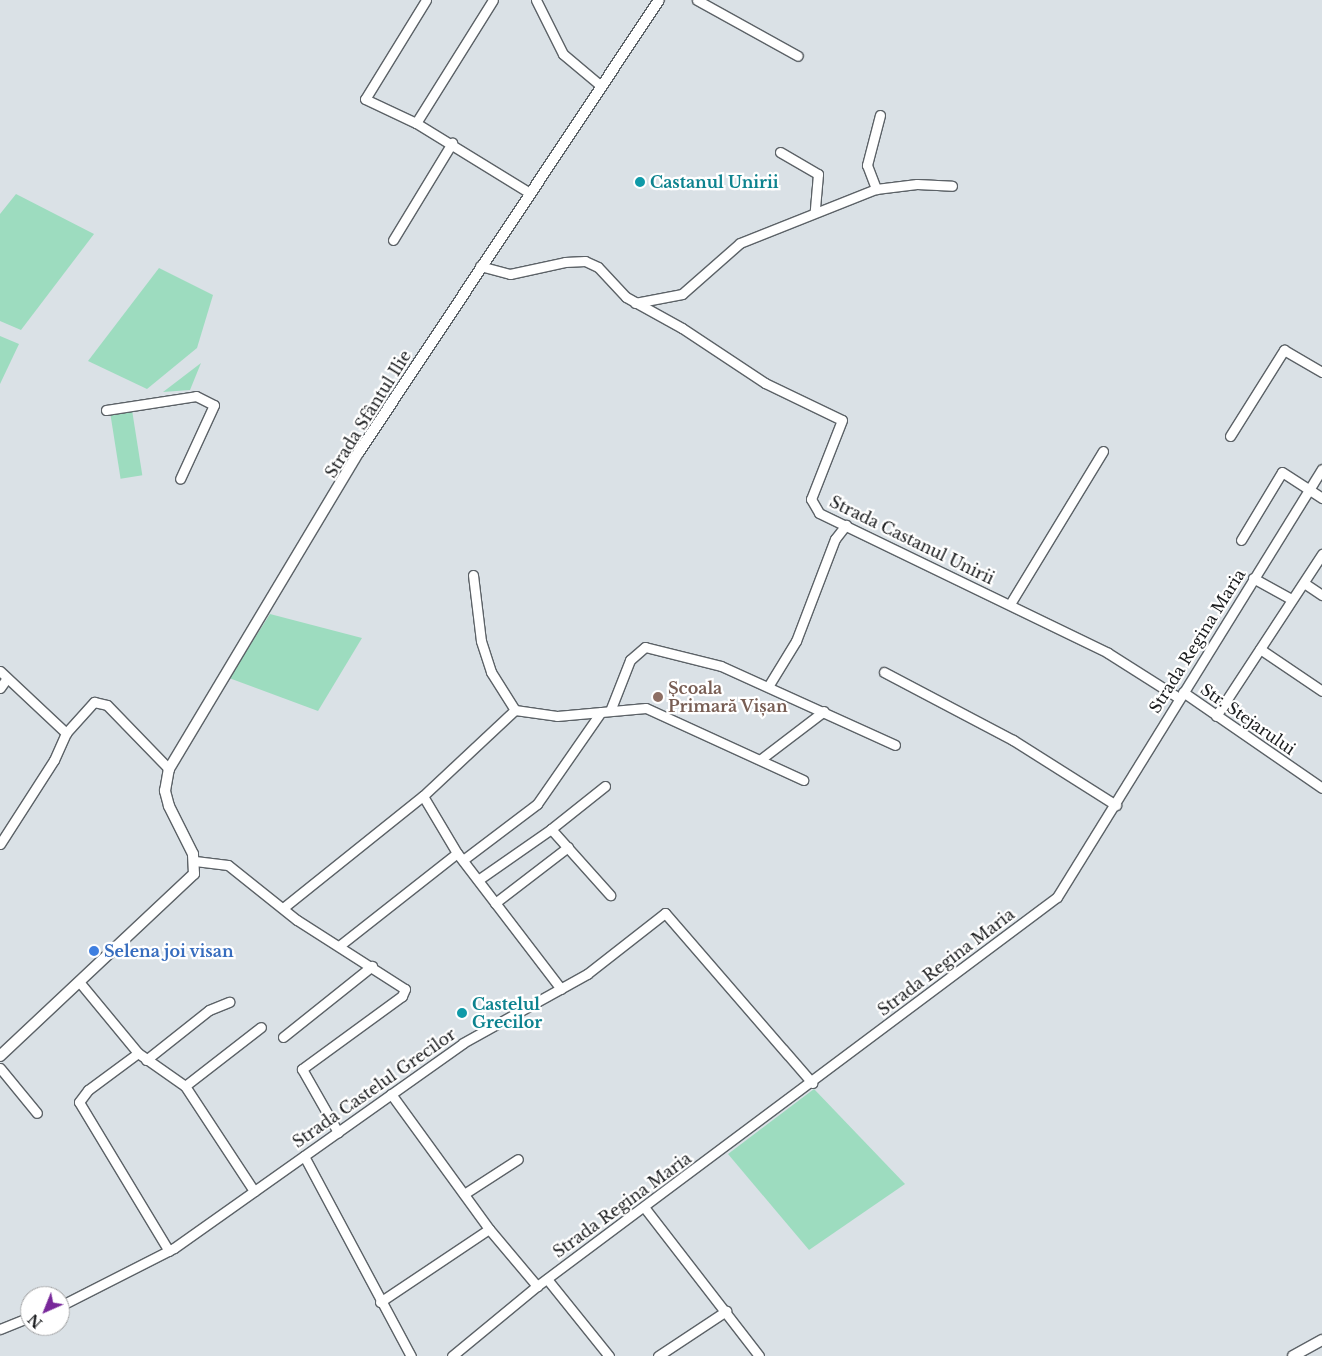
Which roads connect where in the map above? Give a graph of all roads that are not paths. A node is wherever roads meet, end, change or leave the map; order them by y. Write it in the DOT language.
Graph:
graph roads {
  1 [pos="426,0"];
  2 [pos="493,0"];
  3 [pos="536,0"];
  4 [pos="659,0"];
  5 [pos="697,0"];
  6 [pos="798,56"];
  7 [pos="600,85"];
  8 [pos="880,115"];
  9 [pos="416,123"];
  10 [pos="452,144"];
  11 [pos="780,152"];
  12 [pos="952,186"];
  13 [pos="876,189"];
  14 [pos="528,192"];
  15 [pos="815,212"];
  16 [pos="393,240"];
  17 [pos="480,266"];
  18 [pos="634,303"];
  19 [pos="1322,372"];
  20 [pos="106,410"];
  21 [pos="1230,436"];
  22 [pos="1103,451"];
  23 [pos="1322,469"];
  24 [pos="180,479"];
  25 [pos="1309,489"];
  26 [pos="1322,498"];
  27 [pos="846,525"];
  28 [pos="1241,540"];
  29 [pos="1322,554"];
  30 [pos="473,575"];
  31 [pos="1253,578"];
  32 [pos="1304,583"];
  33 [pos="1322,595"];
  34 [pos="1291,599"];
  35 [pos="1010,604"];
  36 [pos="1260,649"];
  37 [pos="0,671"];
  38 [pos="884,672"];
  39 [pos="7,678"];
  40 [pos="769,685"];
  41 [pos="0,688"];
  42 [pos="1322,691"];
  43 [pos="1181,695"];
  44 [pos="515,710"];
  45 [pos="610,711"];
  46 [pos="824,711"];
  47 [pos="601,712"];
  48 [pos="1216,716"];
  49 [pos="66,733"];
  50 [pos="895,745"];
  51 [pos="761,759"];
  52 [pos="169,769"];
  53 [pos="803,780"];
  54 [pos="604,786"];
  55 [pos="1322,788"];
  56 [pos="424,796"];
  57 [pos="1116,805"];
  58 [pos="551,829"];
  59 [pos="0,844"];
  60 [pos="568,847"];
  61 [pos="460,857"];
  62 [pos="195,861"];
  63 [pos="478,880"];
  64 [pos="610,895"];
  65 [pos="495,903"];
  66 [pos="283,908"];
  67 [pos="339,946"];
  68 [pos="372,966"];
  69 [pos="81,984"];
  70 [pos="561,989"];
  71 [pos="229,1002"];
  72 [pos="260,1027"];
  73 [pos="284,1037"];
  74 [pos="138,1053"];
  75 [pos="0,1056"];
  76 [pos="146,1060"];
  77 [pos="0,1068"];
  78 [pos="812,1083"];
  79 [pos="185,1086"];
  80 [pos="391,1094"];
  81 [pos="36,1113"];
  82 [pos="338,1132"];
  83 [pos="304,1156"];
  84 [pos="518,1159"];
  85 [pos="254,1191"];
  86 [pos="464,1194"];
  87 [pos="644,1207"];
  88 [pos="490,1228"];
  89 [pos="169,1250"];
  90 [pos="546,1279"];
  91 [pos="537,1286"];
  92 [pos="70,1301"];
  93 [pos="380,1302"];
  94 [pos="726,1311"];
  95 [pos="20,1321"];
  96 [pos="0,1329"];
  97 [pos="1322,1340"];
  98 [pos="411,1356"];
  99 [pos="452,1356"];
  100 [pos="609,1356"];
  101 [pos="658,1356"];
  102 [pos="759,1356"];
  103 [pos="1293,1356"];
  1 -- 9 [label="street"];
  2 -- 9 [label="street"];
  3 -- 7 [label="street"];
  4 -- 7 [label="street, Strada Sfântul Ilie"];
  5 -- 6 [label="street"];
  7 -- 14 [label="street, Strada Sfântul Ilie"];
  8 -- 13 [label="street"];
  9 -- 10 [label="street"];
  10 -- 14 [label="street"];
  10 -- 16 [label="street"];
  11 -- 15 [label="street"];
  12 -- 13 [label="street"];
  13 -- 15 [label="street"];
  14 -- 17 [label="street, Strada Sfântul Ilie"];
  15 -- 18 [label="street"];
  17 -- 18 [label="street, Strada Castanul Unirii"];
  17 -- 52 [label="street, Strada Sfântul Ilie"];
  18 -- 27 [label="street, Strada Castanul Unirii"];
  19 -- 21 [label="street"];
  20 -- 24 [label="street"];
  22 -- 35 [label="street"];
  23 -- 25 [label="street, Strada Regina Maria"];
  25 -- 26 [label="street"];
  25 -- 28 [label="street"];
  25 -- 31 [label="street, Strada Regina Maria"];
  27 -- 35 [label="street, Strada Castanul Unirii"];
  27 -- 40 [label="street"];
  29 -- 32 [label="street"];
  30 -- 44 [label="street"];
  31 -- 34 [label="street"];
  31 -- 43 [label="street, Strada Regina Maria"];
  32 -- 33 [label="street"];
  32 -- 34 [label="street"];
  34 -- 36 [label="street"];
  35 -- 43 [label="street, Strada Castanul Unirii"];
  36 -- 42 [label="street"];
  36 -- 48 [label="street"];
  37 -- 39 [label="street"];
  38 -- 57 [label="street"];
  39 -- 41 [label="street"];
  39 -- 49 [label="street"];
  40 -- 45 [label="street"];
  40 -- 46 [label="street"];
  43 -- 48 [label="street, Str. Stejarului"];
  43 -- 57 [label="street, Strada Regina Maria"];
  44 -- 47 [label="street"];
  44 -- 56 [label="street"];
  45 -- 47 [label="street"];
  45 -- 51 [label="street"];
  46 -- 50 [label="street"];
  46 -- 51 [label="street"];
  47 -- 61 [label="street"];
  48 -- 55 [label="street, Str. Stejarului"];
  49 -- 52 [label="street"];
  49 -- 59 [label="street"];
  51 -- 53 [label="street"];
  52 -- 62 [label="street, Strada Sfântul Ilie"];
  54 -- 58 [label="street"];
  56 -- 61 [label="street"];
  56 -- 66 [label="street"];
  57 -- 78 [label="street, Strada Regina Maria"];
  58 -- 60 [label="street"];
  58 -- 63 [label="street"];
  60 -- 64 [label="street"];
  60 -- 65 [label="street"];
  61 -- 63 [label="street"];
  61 -- 67 [label="street"];
  62 -- 66 [label="street"];
  62 -- 69 [label="street"];
  63 -- 65 [label="street"];
  65 -- 70 [label="street"];
  66 -- 67 [label="street"];
  67 -- 68 [label="street"];
  68 -- 73 [label="street"];
  68 -- 82 [label="street"];
  69 -- 74 [label="street"];
  69 -- 75 [label="street"];
  70 -- 78 [label="street, Strada Castelul Grecilor"];
  70 -- 80 [label="street, Strada Castelul Grecilor"];
  71 -- 76 [label="street"];
  72 -- 79 [label="street"];
  74 -- 76 [label="street"];
  74 -- 89 [label="street"];
  76 -- 79 [label="street"];
  77 -- 81 [label="street"];
  78 -- 87 [label="street, Strada Regina Maria"];
  79 -- 85 [label="street"];
  80 -- 82 [label="street, Strada Castelul Grecilor"];
  80 -- 86 [label="street"];
  82 -- 83 [label="street, Strada Castelul Grecilor"];
  83 -- 85 [label="street, Strada Castelul Grecilor"];
  83 -- 93 [label="street"];
  84 -- 86 [label="street"];
  85 -- 89 [label="street, Strada Castelul Grecilor"];
  86 -- 88 [label="street"];
  87 -- 90 [label="street, Strada Regina Maria"];
  87 -- 94 [label="street"];
  88 -- 91 [label="street"];
  88 -- 93 [label="street"];
  89 -- 92 [label="street, Strada Castelul Grecilor"];
  90 -- 91 [label="street, Strada Regina Maria"];
  90 -- 100 [label="street"];
  91 -- 99 [label="street, Strada Regina Maria"];
  93 -- 98 [label="street"];
  94 -- 101 [label="street"];
  94 -- 102 [label="street"];
  95 -- 96 [label="street"];
  97 -- 103 [label="street"];
}
